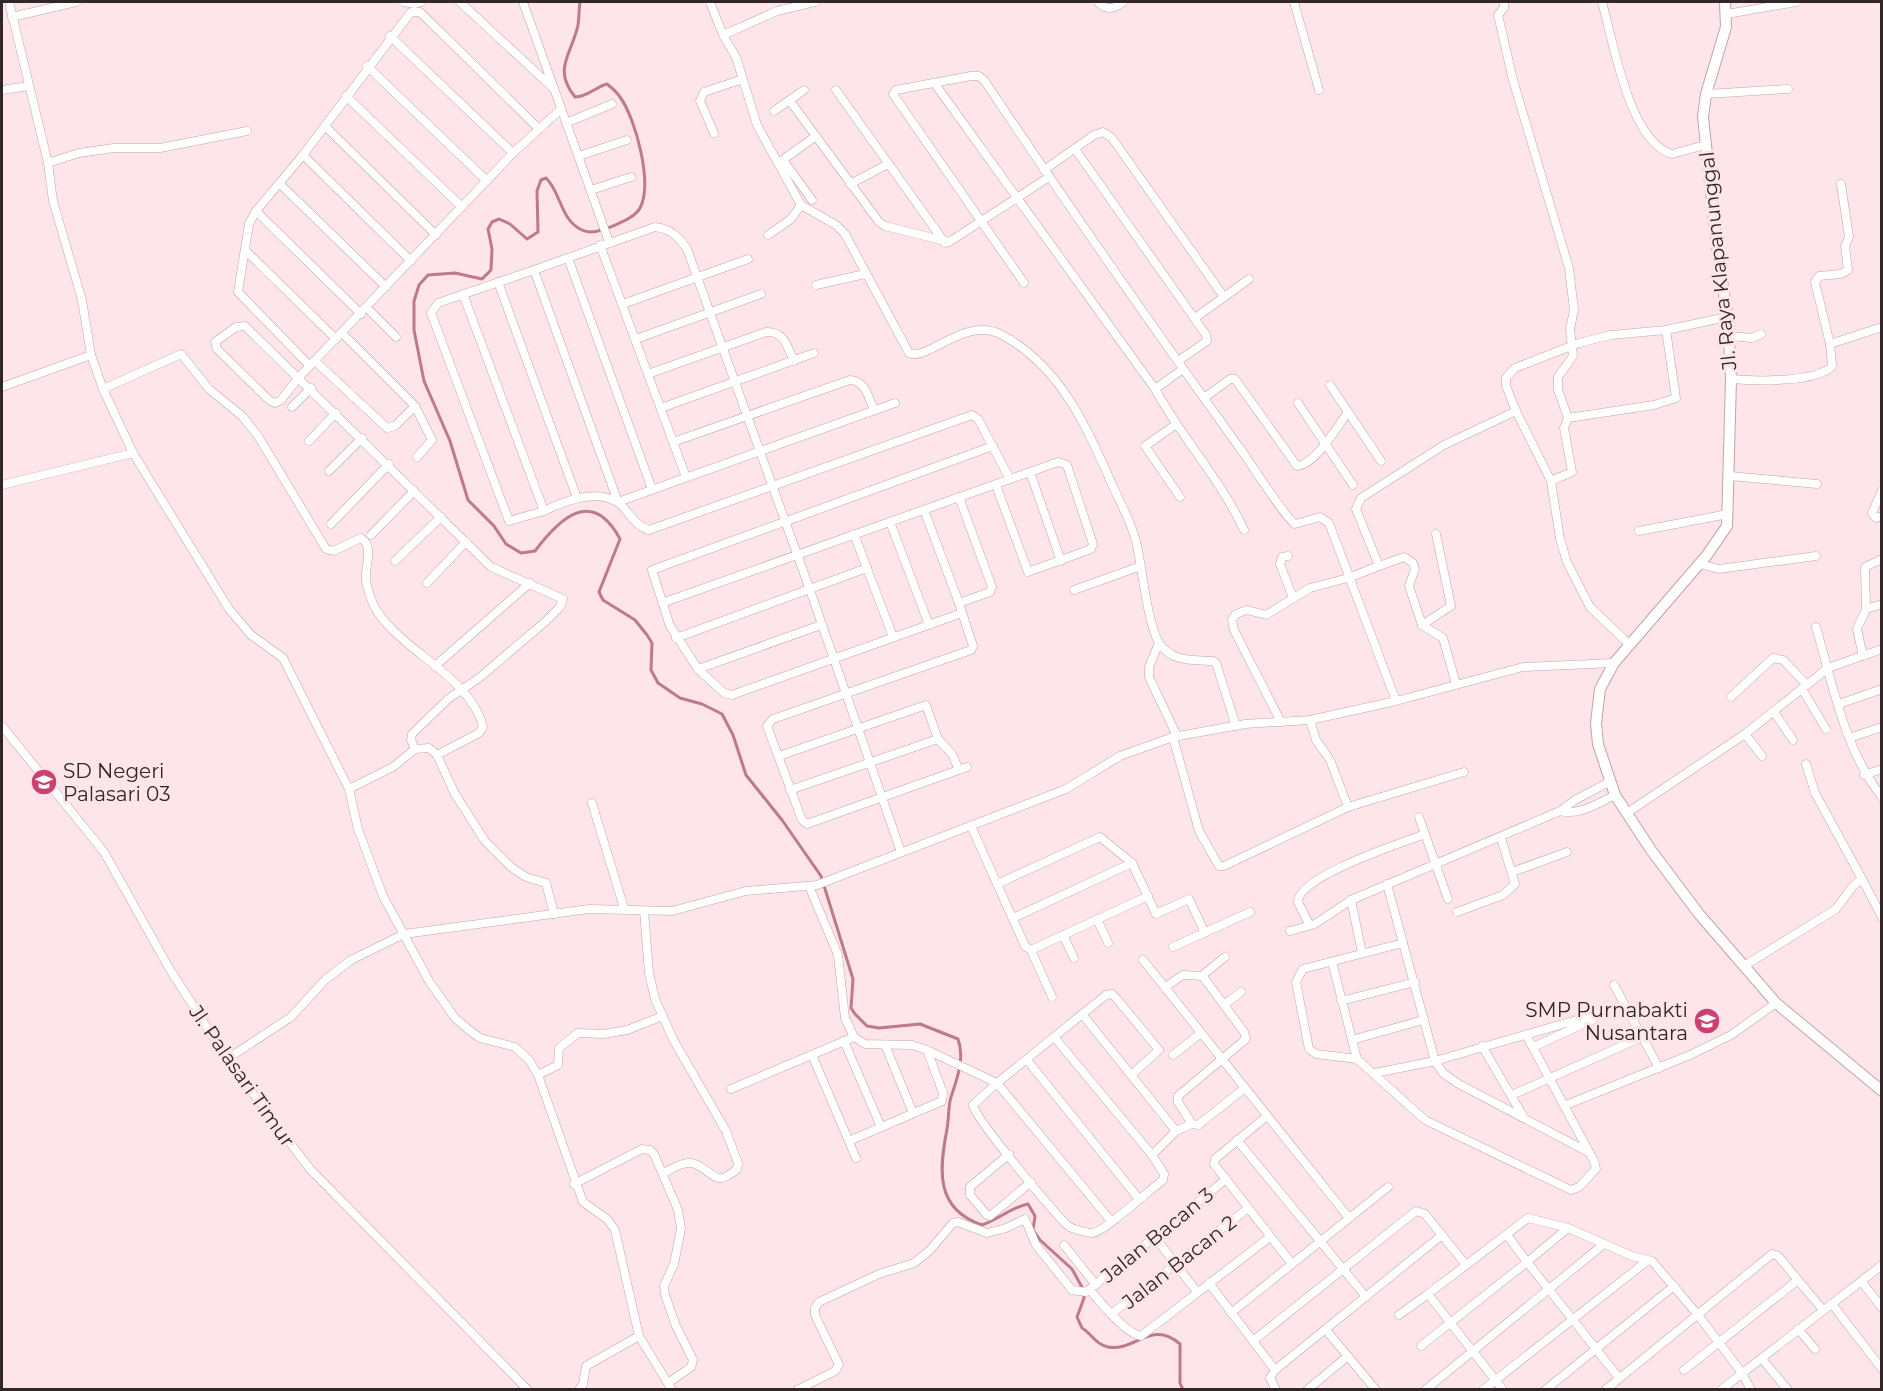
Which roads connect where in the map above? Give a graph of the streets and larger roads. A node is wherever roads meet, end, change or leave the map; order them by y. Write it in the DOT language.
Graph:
graph roads {
  1 [pos="9,2"];
  2 [pos="76,2"];
  3 [pos="404,2"];
  4 [pos="460,2"];
  5 [pos="523,2"];
  6 [pos="710,2"];
  7 [pos="815,2"];
  8 [pos="1098,2"];
  9 [pos="1123,2"];
  10 [pos="1294,2"];
  11 [pos="1504,2"];
  12 [pos="1602,2"];
  13 [pos="1725,2"];
  14 [pos="1796,2"];
  15 [pos="417,5"];
  16 [pos="1728,14"];
  17 [pos="12,17"];
  18 [pos="723,35"];
  19 [pos="390,36"];
  20 [pos="368,66"];
  21 [pos="743,79"];
  22 [pos="935,84"];
  23 [pos="29,86"];
  24 [pos="554,89"];
  25 [pos="1788,89"];
  26 [pos="2,90"];
  27 [pos="804,90"];
  28 [pos="836,90"];
  29 [pos="1319,90"];
  30 [pos="1706,94"];
  31 [pos="346,96"];
  32 [pos="790,100"];
  33 [pos="612,104"];
  34 [pos="560,110"];
  35 [pos="774,111"];
  36 [pos="566,123"];
  37 [pos="325,126"];
  38 [pos="538,128"];
  39 [pos="247,131"];
  40 [pos="714,133"];
  41 [pos="816,136"];
  42 [pos="627,140"];
  43 [pos="1705,145"];
  44 [pos="1075,149"];
  45 [pos="513,153"];
  46 [pos="303,155"];
  47 [pos="579,156"];
  48 [pos="781,160"];
  49 [pos="48,163"];
  50 [pos="888,164"];
  51 [pos="1047,173"];
  52 [pos="631,177"];
  53 [pos="487,181"];
  54 [pos="280,184"];
  55 [pos="850,184"];
  56 [pos="1841,184"];
  57 [pos="591,190"];
  58 [pos="812,200"];
  59 [pos="1017,200"];
  60 [pos="801,205"];
  61 [pos="462,207"];
  62 [pos="256,211"];
  63 [pos="981,223"];
  64 [pos="436,235"];
  65 [pos="768,235"];
  66 [pos="608,238"];
  67 [pos="945,243"];
  68 [pos="600,245"];
  69 [pos="246,251"];
  70 [pos="568,258"];
  71 [pos="748,259"];
  72 [pos="411,261"];
  73 [pos="534,270"];
  74 [pos="865,274"];
  75 [pos="697,278"];
  76 [pos="1249,279"];
  77 [pos="498,282"];
  78 [pos="1024,283"];
  79 [pos="816,285"];
  80 [pos="386,287"];
  81 [pos="463,294"];
  82 [pos="761,294"];
  83 [pos="1224,297"];
  84 [pos="623,304"];
  85 [pos="367,308"];
  86 [pos="710,312"];
  87 [pos="361,314"];
  88 [pos="1727,317"];
  89 [pos="1195,318"];
  90 [pos="1881,327"];
  91 [pos="1666,330"];
  92 [pos="1761,334"];
  93 [pos="339,336"];
  94 [pos="1729,336"];
  95 [pos="396,337"];
  96 [pos="636,339"];
  97 [pos="1830,344"];
  98 [pos="1570,345"];
  99 [pos="722,347"];
  100 [pos="814,353"];
  101 [pos="91,355"];
  102 [pos="794,360"];
  103 [pos="1178,361"];
  104 [pos="313,363"];
  105 [pos="1183,369"];
  106 [pos="648,374"];
  107 [pos="299,377"];
  108 [pos="1731,379"];
  109 [pos="735,382"];
  110 [pos="1329,385"];
  111 [pos="2,387"];
  112 [pos="310,388"];
  113 [pos="102,389"];
  114 [pos="1155,390"];
  115 [pos="1204,398"];
  116 [pos="895,403"];
  117 [pos="1298,403"];
  118 [pos="292,406"];
  119 [pos="416,406"];
  120 [pos="661,408"];
  121 [pos="873,410"];
  122 [pos="1516,411"];
  123 [pos="1348,412"];
  124 [pos="336,413"];
  125 [pos="747,417"];
  126 [pos="1568,418"];
  127 [pos="1175,425"];
  128 [pos="362,438"];
  129 [pos="309,441"];
  130 [pos="673,442"];
  131 [pos="1326,444"];
  132 [pos="993,446"];
  133 [pos="760,450"];
  134 [pos="133,453"];
  135 [pos="417,457"];
  136 [pos="1381,461"];
  137 [pos="388,464"];
  138 [pos="329,471"];
  139 [pos="1030,472"];
  140 [pos="1730,476"];
  141 [pos="686,477"];
  142 [pos="1010,479"];
  143 [pos="1551,481"];
  144 [pos="1353,484"];
  145 [pos="1817,484"];
  146 [pos="2,485"];
  147 [pos="772,485"];
  148 [pos="996,485"];
  149 [pos="652,489"];
  150 [pos="1881,490"];
  151 [pos="414,491"];
  152 [pos="959,497"];
  153 [pos="1180,497"];
  154 [pos="578,498"];
  155 [pos="618,502"];
  156 [pos="924,510"];
  157 [pos="544,511"];
  158 [pos="1728,514"];
  159 [pos="1881,516"];
  160 [pos="441,517"];
  161 [pos="784,521"];
  162 [pos="890,522"];
  163 [pos="331,524"];
  164 [pos="1244,530"];
  165 [pos="1639,531"];
  166 [pos="854,534"];
  167 [pos="1436,534"];
  168 [pos="371,535"];
  169 [pos="466,542"];
  170 [pos="796,554"];
  171 [pos="1288,556"];
  172 [pos="1816,556"];
  173 [pos="1881,560"];
  174 [pos="396,561"];
  175 [pos="1061,561"];
  176 [pos="1700,564"];
  177 [pos="1141,566"];
  178 [pos="1379,566"];
  179 [pos="867,568"];
  180 [pos="1348,578"];
  181 [pos="427,583"];
  182 [pos="530,583"];
  183 [pos="810,590"];
  184 [pos="1074,590"];
  185 [pos="1293,598"];
  186 [pos="662,603"];
  187 [pos="959,603"];
  188 [pos="1881,604"];
  189 [pos="1866,609"];
  190 [pos="962,613"];
  191 [pos="821,625"];
  192 [pos="929,625"];
  193 [pos="1422,625"];
  194 [pos="1816,627"];
  195 [pos="893,637"];
  196 [pos="676,638"];
  197 [pos="1159,643"];
  198 [pos="1630,645"];
  199 [pos="1881,649"];
  200 [pos="1863,656"];
  201 [pos="833,659"];
  202 [pos="1614,663"];
  203 [pos="435,666"];
  204 [pos="1828,668"];
  205 [pos="698,669"];
  206 [pos="1455,684"];
  207 [pos="1804,687"];
  208 [pos="1881,689"];
  209 [pos="461,690"];
  210 [pos="844,692"];
  211 [pos="1731,697"];
  212 [pos="1396,701"];
  213 [pos="1839,704"];
  214 [pos="1774,712"];
  215 [pos="1310,720"];
  216 [pos="1281,722"];
  217 [pos="2,726"];
  218 [pos="1236,726"];
  219 [pos="857,727"];
  220 [pos="1881,727"];
  221 [pos="1826,729"];
  222 [pos="1745,734"];
  223 [pos="1175,736"];
  224 [pos="1849,738"];
  225 [pos="938,739"];
  226 [pos="1793,740"];
  227 [pos="416,749"];
  228 [pos="437,755"];
  229 [pos="779,756"];
  230 [pos="1762,756"];
  231 [pos="870,762"];
  232 [pos="1806,764"];
  233 [pos="1881,769"];
  234 [pos="1464,772"];
  235 [pos="1864,775"];
  236 [pos="1609,782"];
  237 [pos="349,789"];
  238 [pos="790,790"];
  239 [pos="1615,795"];
  240 [pos="881,796"];
  241 [pos="1881,797"];
  242 [pos="592,803"];
  243 [pos="1347,807"];
  244 [pos="1560,811"];
  245 [pos="1627,813"];
  246 [pos="1419,818"];
  247 [pos="971,826"];
  248 [pos="1425,834"];
  249 [pos="1501,838"];
  250 [pos="901,852"];
  251 [pos="1567,852"];
  252 [pos="1132,863"];
  253 [pos="1437,865"];
  254 [pos="1512,872"];
  255 [pos="1862,879"];
  256 [pos="997,884"];
  257 [pos="1387,884"];
  258 [pos="813,886"];
  259 [pos="1148,896"];
  260 [pos="1448,898"];
  261 [pos="1351,900"];
  262 [pos="624,908"];
  263 [pos="644,911"];
  264 [pos="1250,912"];
  265 [pos="1457,912"];
  266 [pos="554,914"];
  267 [pos="1881,917"];
  268 [pos="1013,918"];
  269 [pos="1097,919"];
  270 [pos="1309,924"];
  271 [pos="1290,931"];
  272 [pos="1205,933"];
  273 [pos="404,934"];
  274 [pos="1064,935"];
  275 [pos="1108,943"];
  276 [pos="1403,943"];
  277 [pos="1173,947"];
  278 [pos="1031,950"];
  279 [pos="1362,953"];
  280 [pos="1225,957"];
  281 [pos="1074,958"];
  282 [pos="1143,960"];
  283 [pos="1332,962"];
  284 [pos="1744,966"];
  285 [pos="1204,976"];
  286 [pos="1415,982"];
  287 [pos="1614,985"];
  288 [pos="1165,987"];
  289 [pos="1241,992"];
  290 [pos="1052,997"];
  291 [pos="1341,1001"];
  292 [pos="1776,1003"];
  293 [pos="1224,1005"];
  294 [pos="1625,1006"];
  295 [pos="1082,1014"];
  296 [pos="1602,1015"];
  297 [pos="663,1016"];
  298 [pos="1423,1020"];
  299 [pos="1201,1033"];
  300 [pos="1526,1035"];
  301 [pos="854,1037"];
  302 [pos="1642,1037"];
  303 [pos="1055,1038"];
  304 [pos="1352,1040"];
  305 [pos="844,1041"];
  306 [pos="885,1045"];
  307 [pos="1482,1046"];
  308 [pos="1533,1047"];
  309 [pos="927,1050"];
  310 [pos="812,1055"];
  311 [pos="1173,1055"];
  312 [pos="227,1059"];
  313 [pos="1357,1059"];
  314 [pos="1027,1060"];
  315 [pos="1223,1060"];
  316 [pos="1435,1061"];
  317 [pos="1659,1068"];
  318 [pos="1375,1073"];
  319 [pos="538,1075"];
  320 [pos="1131,1075"];
  321 [pos="1550,1076"];
  322 [pos="997,1083"];
  323 [pos="1245,1088"];
  324 [pos="731,1089"];
  325 [pos="1881,1091"];
  326 [pos="1512,1095"];
  327 [pos="1566,1106"];
  328 [pos="913,1113"];
  329 [pos="1268,1116"];
  330 [pos="1523,1116"];
  331 [pos="1192,1124"];
  332 [pos="880,1127"];
  333 [pos="1176,1131"];
  334 [pos="1237,1140"];
  335 [pos="849,1141"];
  336 [pos="1590,1153"];
  337 [pos="1009,1154"];
  338 [pos="1152,1155"];
  339 [pos="856,1158"];
  340 [pos="663,1173"];
  341 [pos="1225,1180"];
  342 [pos="1031,1182"];
  343 [pos="574,1184"];
  344 [pos="1388,1187"];
  345 [pos="1139,1198"];
  346 [pos="1247,1209"];
  347 [pos="1350,1218"];
  348 [pos="1111,1221"];
  349 [pos="1568,1228"];
  350 [pos="1507,1235"];
  351 [pos="1154,1236"];
  352 [pos="1442,1236"];
  353 [pos="1270,1237"];
  354 [pos="1320,1242"];
  355 [pos="1604,1244"];
  356 [pos="1064,1245"];
  357 [pos="1647,1261"];
  358 [pos="1527,1262"];
  359 [pos="1175,1263"];
  360 [pos="1292,1264"];
  361 [pos="1466,1265"];
  362 [pos="1881,1265"];
  363 [pos="1342,1269"];
  364 [pos="1798,1280"];
  365 [pos="1862,1282"];
  366 [pos="1209,1283"];
  367 [pos="1674,1286"];
  368 [pos="1087,1290"];
  369 [pos="1550,1290"];
  370 [pos="1197,1292"];
  371 [pos="1428,1294"];
  372 [pos="1366,1297"];
  373 [pos="1832,1304"];
  374 [pos="1881,1308"];
  375 [pos="1823,1310"];
  376 [pos="1231,1312"];
  377 [pos="1112,1314"];
  378 [pos="1399,1315"];
  379 [pos="1698,1315"];
  380 [pos="1573,1319"];
  381 [pos="1450,1324"];
  382 [pos="1798,1329"];
  383 [pos="1326,1330"];
  384 [pos="639,1336"];
  385 [pos="1253,1341"];
  386 [pos="1720,1343"];
  387 [pos="1421,1346"];
  388 [pos="1596,1348"];
  389 [pos="1815,1349"];
  390 [pos="1473,1351"];
  391 [pos="1348,1356"];
  392 [pos="1762,1359"];
  393 [pos="1881,1369"];
  394 [pos="1275,1370"];
  395 [pos="1684,1370"];
  396 [pos="1742,1373"];
  397 [pos="1619,1378"];
  398 [pos="1495,1379"];
  399 [pos="670,1386"];
  400 [pos="813,1387"];
  401 [pos="1370,1388"];
  402 [pos="528,1389"];
  403 [pos="579,1389"];
  404 [pos="796,1389"];
  405 [pos="1276,1389"];
  406 [pos="1307,1389"];
  407 [pos="1425,1389"];
  408 [pos="1483,1389"];
  409 [pos="1503,1389"];
  410 [pos="1545,1389"];
  411 [pos="1605,1389"];
  412 [pos="1722,1389"];
  413 [pos="1750,1389"];
  414 [pos="1788,1389"];
  1 -- 17 [label="street"];
  2 -- 17 [label="street"];
  3 -- 15 [label="street"];
  4 -- 24 [label="street"];
  5 -- 24 [label="street"];
  6 -- 18 [label="street"];
  7 -- 18 [label="street"];
  8 -- 9 [label="street"];
  10 -- 29 [label="street"];
  11 -- 98 [label="street"];
  12 -- 43 [label="street"];
  13 -- 16 [label="street, Jl. Raya Klapanunggal"];
  14 -- 16 [label="street"];
  15 -- 19 [label="street"];
  15 -- 38 [label="street"];
  16 -- 30 [label="street, Jl. Raya Klapanunggal"];
  17 -- 23 [label="street"];
  18 -- 21 [label="street"];
  19 -- 20 [label="street"];
  19 -- 45 [label="street"];
  20 -- 31 [label="street"];
  20 -- 53 [label="street"];
  21 -- 40 [label="street"];
  21 -- 48 [label="street"];
  22 -- 51 [label="street"];
  22 -- 59 [label="street"];
  22 -- 63 [label="street"];
  23 -- 26 [label="street"];
  23 -- 49 [label="street"];
  24 -- 34 [label="street"];
  25 -- 30 [label="street"];
  27 -- 32 [label="street"];
  28 -- 50 [label="street"];
  30 -- 43 [label="street, Jl. Raya Klapanunggal"];
  31 -- 37 [label="street"];
  31 -- 61 [label="street"];
  32 -- 35 [label="street"];
  32 -- 41 [label="street"];
  33 -- 36 [label="street"];
  34 -- 36 [label="street"];
  34 -- 38 [label="street"];
  36 -- 47 [label="street"];
  37 -- 46 [label="street"];
  37 -- 64 [label="street"];
  38 -- 45 [label="street"];
  39 -- 49 [label="street"];
  41 -- 48 [label="street"];
  41 -- 55 [label="street"];
  42 -- 47 [label="street"];
  43 -- 88 [label="street, Jl. Raya Klapanunggal"];
  44 -- 51 [label="street"];
  44 -- 83 [label="street"];
  44 -- 89 [label="street"];
  45 -- 53 [label="street"];
  46 -- 54 [label="street"];
  46 -- 72 [label="street"];
  47 -- 57 [label="street"];
  48 -- 58 [label="street"];
  48 -- 60 [label="street"];
  49 -- 101 [label="street"];
  50 -- 55 [label="street"];
  50 -- 67 [label="street"];
  51 -- 59 [label="street"];
  51 -- 103 [label="street"];
  52 -- 57 [label="street"];
  53 -- 61 [label="street"];
  54 -- 62 [label="street"];
  54 -- 80 [label="street"];
  55 -- 67 [label="street"];
  56 -- 97 [label="street"];
  57 -- 66 [label="street"];
  59 -- 63 [label="street"];
  59 -- 114 [label="street"];
  60 -- 65 [label="street"];
  60 -- 74 [label="street"];
  61 -- 64 [label="street"];
  62 -- 69 [label="street"];
  62 -- 87 [label="street"];
  63 -- 67 [label="street"];
  63 -- 78 [label="street"];
  64 -- 72 [label="street"];
  66 -- 68 [label="street"];
  66 -- 75 [label="street"];
  68 -- 70 [label="street"];
  68 -- 84 [label="street"];
  69 -- 93 [label="street"];
  69 -- 104 [label="street"];
  70 -- 73 [label="street"];
  70 -- 149 [label="street"];
  71 -- 75 [label="street"];
  72 -- 80 [label="street"];
  73 -- 77 [label="street"];
  73 -- 155 [label="street"];
  74 -- 79 [label="street"];
  74 -- 177 [label="street"];
  75 -- 84 [label="street"];
  75 -- 86 [label="street"];
  76 -- 83 [label="street"];
  77 -- 81 [label="street"];
  77 -- 154 [label="street"];
  80 -- 85 [label="street"];
  81 -- 157 [label="street"];
  81 -- 157 [label="street"];
  82 -- 86 [label="street"];
  83 -- 89 [label="street"];
  84 -- 96 [label="street"];
  85 -- 87 [label="street"];
  85 -- 95 [label="street"];
  86 -- 96 [label="street"];
  86 -- 99 [label="street"];
  87 -- 93 [label="street"];
  88 -- 91 [label="street"];
  88 -- 94 [label="street, Jl. Raya Klapanunggal"];
  89 -- 103 [label="street"];
  90 -- 97 [label="street"];
  91 -- 98 [label="street"];
  91 -- 126 [label="street"];
  92 -- 94 [label="street"];
  93 -- 104 [label="street"];
  93 -- 119 [label="street"];
  94 -- 108 [label="street, Jl. Raya Klapanunggal"];
  96 -- 106 [label="street"];
  97 -- 108 [label="street"];
  98 -- 122 [label="street"];
  98 -- 126 [label="street"];
  99 -- 102 [label="street"];
  99 -- 106 [label="street"];
  99 -- 109 [label="street"];
  100 -- 102 [label="street"];
  101 -- 111 [label="street"];
  101 -- 113 [label="street"];
  102 -- 109 [label="street"];
  103 -- 105 [label="street"];
  104 -- 107 [label="street"];
  104 -- 119 [label="street"];
  105 -- 114 [label="street"];
  105 -- 115 [label="street"];
  106 -- 120 [label="street"];
  107 -- 107 [label="street"];
  107 -- 112 [label="street"];
  108 -- 140 [label="street, Jl. Raya Klapanunggal"];
  109 -- 120 [label="street"];
  109 -- 125 [label="street"];
  110 -- 123 [label="street"];
  112 -- 118 [label="street"];
  112 -- 124 [label="street"];
  113 -- 134 [label="street"];
  113 -- 203 [label="street"];
  114 -- 127 [label="street"];
  115 -- 131 [label="street"];
  115 -- 180 [label="street"];
  116 -- 121 [label="street"];
  117 -- 131 [label="street"];
  119 -- 135 [label="street"];
  120 -- 130 [label="street"];
  121 -- 125 [label="street"];
  121 -- 133 [label="street"];
  122 -- 143 [label="street"];
  122 -- 178 [label="street"];
  123 -- 131 [label="street"];
  123 -- 136 [label="street"];
  124 -- 128 [label="street"];
  124 -- 129 [label="street"];
  125 -- 130 [label="street"];
  125 -- 133 [label="street"];
  126 -- 143 [label="street"];
  127 -- 153 [label="street"];
  127 -- 164 [label="street"];
  128 -- 137 [label="street"];
  128 -- 138 [label="street"];
  130 -- 141 [label="street"];
  131 -- 144 [label="street"];
  132 -- 142 [label="street"];
  132 -- 147 [label="street"];
  132 -- 161 [label="street"];
  133 -- 141 [label="street"];
  133 -- 147 [label="street"];
  134 -- 146 [label="street"];
  134 -- 237 [label="street"];
  137 -- 151 [label="street"];
  137 -- 163 [label="street"];
  139 -- 142 [label="street"];
  139 -- 175 [label="street"];
  139 -- 175 [label="street"];
  140 -- 145 [label="street"];
  140 -- 158 [label="street, Jl. Raya Klapanunggal"];
  141 -- 149 [label="street"];
  142 -- 148 [label="street"];
  143 -- 198 [label="street"];
  147 -- 155 [label="street"];
  147 -- 161 [label="street"];
  148 -- 152 [label="street"];
  148 -- 175 [label="street"];
  149 -- 155 [label="street"];
  150 -- 159 [label="street"];
  151 -- 160 [label="street"];
  151 -- 168 [label="street"];
  152 -- 156 [label="street"];
  152 -- 187 [label="street"];
  154 -- 155 [label="street"];
  154 -- 157 [label="street"];
  156 -- 162 [label="street"];
  156 -- 187 [label="street"];
  158 -- 165 [label="street"];
  158 -- 176 [label="street, Jl. Raya Klapanunggal"];
  160 -- 169 [label="street"];
  160 -- 174 [label="street"];
  161 -- 170 [label="street"];
  161 -- 186 [label="street"];
  162 -- 166 [label="street"];
  162 -- 192 [label="street"];
  166 -- 170 [label="street"];
  166 -- 179 [label="street"];
  167 -- 193 [label="street"];
  169 -- 181 [label="street"];
  169 -- 182 [label="street"];
  170 -- 183 [label="street"];
  170 -- 186 [label="street"];
  171 -- 185 [label="street"];
  172 -- 176 [label="street"];
  173 -- 189 [label="street"];
  176 -- 198 [label="street, Jl. Raya Klapanunggal"];
  177 -- 184 [label="street"];
  177 -- 197 [label="street"];
  178 -- 180 [label="street"];
  178 -- 193 [label="street"];
  179 -- 183 [label="street"];
  179 -- 195 [label="street"];
  180 -- 185 [label="street"];
  180 -- 212 [label="street"];
  182 -- 203 [label="street"];
  182 -- 209 [label="street"];
  183 -- 191 [label="street"];
  183 -- 196 [label="street"];
  185 -- 216 [label="street"];
  186 -- 196 [label="street"];
  187 -- 190 [label="street"];
  188 -- 189 [label="street"];
  189 -- 200 [label="street"];
  190 -- 192 [label="street"];
  190 -- 210 [label="street"];
  191 -- 201 [label="street"];
  191 -- 205 [label="street"];
  192 -- 195 [label="street"];
  193 -- 206 [label="street"];
  194 -- 204 [label="street"];
  195 -- 201 [label="street"];
  196 -- 205 [label="street"];
  197 -- 218 [label="street"];
  197 -- 223 [label="street"];
  198 -- 202 [label="street, Jl. Raya Klapanunggal"];
  199 -- 200 [label="street"];
  200 -- 204 [label="street"];
  201 -- 205 [label="street"];
  201 -- 210 [label="street"];
  202 -- 206 [label="street"];
  202 -- 236 [label="street, Jl. Raya Klapanunggal"];
  203 -- 209 [label="street"];
  204 -- 207 [label="street"];
  204 -- 213 [label="street"];
  206 -- 212 [label="street"];
  207 -- 211 [label="street"];
  207 -- 214 [label="street"];
  207 -- 221 [label="street"];
  208 -- 213 [label="street"];
  209 -- 227 [label="street"];
  209 -- 228 [label="street"];
  210 -- 219 [label="street"];
  210 -- 229 [label="street"];
  212 -- 215 [label="street"];
  213 -- 224 [label="street"];
  214 -- 222 [label="street"];
  214 -- 226 [label="street"];
  215 -- 216 [label="street"];
  215 -- 243 [label="street"];
  216 -- 218 [label="street"];
  217 -- 312 [label="street, Jl. Palasari Timur"];
  218 -- 223 [label="street"];
  219 -- 225 [label="street"];
  219 -- 229 [label="street"];
  219 -- 231 [label="street"];
  220 -- 224 [label="street"];
  222 -- 230 [label="street"];
  222 -- 245 [label="street"];
  223 -- 243 [label="street"];
  223 -- 247 [label="street"];
  224 -- 235 [label="street"];
  225 -- 231 [label="street"];
  225 -- 240 [label="street"];
  227 -- 228 [label="street"];
  227 -- 237 [label="street"];
  228 -- 266 [label="street"];
  229 -- 238 [label="street"];
  231 -- 238 [label="street"];
  231 -- 240 [label="street"];
  232 -- 255 [label="street"];
  233 -- 235 [label="street"];
  234 -- 243 [label="street"];
  235 -- 241 [label="street"];
  236 -- 239 [label="street, Jl. Raya Klapanunggal"];
  236 -- 244 [label="street"];
  237 -- 273 [label="street"];
  238 -- 240 [label="street"];
  239 -- 244 [label="street"];
  239 -- 245 [label="street, Jl. Raya Klapanunggal"];
  240 -- 250 [label="street"];
  242 -- 262 [label="street"];
  244 -- 249 [label="street"];
  245 -- 284 [label="street, Jl. Raya Klapanunggal"];
  246 -- 248 [label="street"];
  247 -- 250 [label="street"];
  247 -- 256 [label="street"];
  248 -- 253 [label="street"];
  248 -- 270 [label="street"];
  249 -- 253 [label="street"];
  249 -- 254 [label="street"];
  250 -- 258 [label="street"];
  251 -- 254 [label="street"];
  252 -- 256 [label="street"];
  252 -- 259 [label="street"];
  252 -- 268 [label="street"];
  253 -- 257 [label="street"];
  253 -- 260 [label="street"];
  254 -- 265 [label="street"];
  255 -- 267 [label="street"];
  255 -- 284 [label="street"];
  256 -- 268 [label="street"];
  257 -- 261 [label="street"];
  257 -- 276 [label="street"];
  258 -- 263 [label="street"];
  258 -- 301 [label="street"];
  259 -- 269 [label="street"];
  259 -- 272 [label="street"];
  261 -- 270 [label="street"];
  261 -- 279 [label="street"];
  262 -- 263 [label="street"];
  262 -- 266 [label="street"];
  263 -- 297 [label="street"];
  264 -- 272 [label="street"];
  266 -- 273 [label="street"];
  268 -- 278 [label="street"];
  269 -- 274 [label="street"];
  269 -- 275 [label="street"];
  270 -- 271 [label="street"];
  272 -- 277 [label="street"];
  273 -- 312 [label="street"];
  273 -- 319 [label="street"];
  274 -- 278 [label="street"];
  274 -- 281 [label="street"];
  276 -- 279 [label="street"];
  276 -- 286 [label="street"];
  278 -- 290 [label="street"];
  279 -- 283 [label="street"];
  280 -- 285 [label="street"];
  282 -- 288 [label="street"];
  283 -- 291 [label="street"];
  283 -- 313 [label="street"];
  284 -- 292 [label="street, Jl. Raya Klapanunggal"];
  285 -- 288 [label="street"];
  285 -- 293 [label="street"];
  286 -- 291 [label="street"];
  286 -- 298 [label="street"];
  287 -- 294 [label="street"];
  288 -- 299 [label="street"];
  289 -- 293 [label="street"];
  291 -- 304 [label="street"];
  292 -- 317 [label="street"];
  292 -- 325 [label="street, Jl. Raya Klapanunggal"];
  293 -- 315 [label="street"];
  294 -- 296 [label="street"];
  294 -- 302 [label="street"];
  295 -- 303 [label="street"];
  295 -- 320 [label="street"];
  295 -- 320 [label="street"];
  296 -- 300 [label="street"];
  296 -- 308 [label="street"];
  297 -- 319 [label="street"];
  297 -- 340 [label="street"];
  298 -- 304 [label="street"];
  298 -- 316 [label="street"];
  299 -- 311 [label="street"];
  299 -- 315 [label="street"];
  300 -- 307 [label="street"];
  300 -- 308 [label="street"];
  301 -- 305 [label="street"];
  301 -- 306 [label="street"];
  302 -- 317 [label="street"];
  302 -- 321 [label="street"];
  303 -- 314 [label="street"];
  303 -- 338 [label="street"];
  304 -- 313 [label="street"];
  305 -- 310 [label="street"];
  305 -- 332 [label="street"];
  306 -- 309 [label="street"];
  306 -- 328 [label="street"];
  307 -- 316 [label="street"];
  307 -- 326 [label="street"];
  308 -- 321 [label="street"];
  309 -- 322 [label="street"];
  309 -- 328 [label="street"];
  310 -- 324 [label="street"];
  310 -- 335 [label="street"];
  312 -- 402 [label="street, Jl. Palasari Timur"];
  313 -- 318 [label="street"];
  314 -- 322 [label="street"];
  314 -- 345 [label="street"];
  315 -- 323 [label="street"];
  315 -- 331 [label="street"];
  316 -- 318 [label="street"];
  316 -- 330 [label="street"];
  317 -- 327 [label="street"];
  318 -- 336 [label="street"];
  319 -- 343 [label="street"];
  320 -- 333 [label="street"];
  321 -- 326 [label="street"];
  321 -- 327 [label="street"];
  322 -- 337 [label="street"];
  322 -- 348 [label="street"];
  323 -- 329 [label="street"];
  323 -- 331 [label="street"];
  326 -- 330 [label="street"];
  327 -- 336 [label="street"];
  328 -- 332 [label="street"];
  329 -- 334 [label="street"];
  329 -- 347 [label="street"];
  330 -- 336 [label="street"];
  331 -- 333 [label="street"];
  332 -- 335 [label="street"];
  333 -- 338 [label="street"];
  334 -- 341 [label="street"];
  334 -- 354 [label="street"];
  335 -- 339 [label="street"];
  337 -- 342 [label="street"];
  337 -- 342 [label="street"];
  338 -- 345 [label="street"];
  340 -- 343 [label="street"];
  340 -- 399 [label="street"];
  341 -- 346 [label="street"];
  341 -- 351 [label="street, Jalan Bacan 3"];
  342 -- 348 [label="street"];
  343 -- 384 [label="street"];
  344 -- 347 [label="street"];
  345 -- 348 [label="street"];
  346 -- 353 [label="street"];
  346 -- 359 [label="street, Jalan Bacan 2"];
  347 -- 354 [label="street"];
  349 -- 350 [label="street"];
  349 -- 355 [label="street"];
  349 -- 358 [label="street"];
  350 -- 358 [label="street"];
  350 -- 361 [label="street"];
  351 -- 359 [label="street"];
  351 -- 368 [label="street, Jalan Bacan 3"];
  352 -- 361 [label="street"];
  352 -- 363 [label="street"];
  352 -- 372 [label="street"];
  353 -- 360 [label="street"];
  353 -- 366 [label="street"];
  354 -- 360 [label="street"];
  354 -- 363 [label="street"];
  355 -- 357 [label="street"];
  355 -- 369 [label="street"];
  356 -- 368 [label="street"];
  357 -- 367 [label="street"];
  357 -- 380 [label="street"];
  358 -- 369 [label="street"];
  358 -- 381 [label="street"];
  359 -- 370 [label="street"];
  359 -- 377 [label="street, Jalan Bacan 2"];
  360 -- 376 [label="street"];
  361 -- 371 [label="street"];
  362 -- 365 [label="street"];
  363 -- 372 [label="street"];
  363 -- 385 [label="street"];
  364 -- 375 [label="street"];
  364 -- 379 [label="street"];
  364 -- 386 [label="street"];
  365 -- 373 [label="street"];
  365 -- 374 [label="street"];
  366 -- 370 [label="street"];
  366 -- 376 [label="street"];
  367 -- 379 [label="street"];
  367 -- 388 [label="street"];
  368 -- 377 [label="street"];
  368 -- 400 [label="street"];
  369 -- 380 [label="street"];
  369 -- 390 [label="street"];
  370 -- 377 [label="street"];
  371 -- 378 [label="street"];
  371 -- 381 [label="street"];
  372 -- 383 [label="street"];
  373 -- 375 [label="street"];
  373 -- 393 [label="street"];
  375 -- 382 [label="street"];
  376 -- 385 [label="street"];
  379 -- 386 [label="street"];
  379 -- 397 [label="street"];
  380 -- 388 [label="street"];
  380 -- 398 [label="street"];
  381 -- 387 [label="street"];
  381 -- 390 [label="street"];
  382 -- 389 [label="street"];
  382 -- 392 [label="street"];
  383 -- 391 [label="street"];
  383 -- 394 [label="street"];
  384 -- 399 [label="street"];
  384 -- 403 [label="street"];
  385 -- 394 [label="street"];
  386 -- 395 [label="street"];
  386 -- 396 [label="street"];
  388 -- 397 [label="street"];
  388 -- 410 [label="street"];
  390 -- 398 [label="street"];
  390 -- 407 [label="street"];
  391 -- 401 [label="street"];
  391 -- 406 [label="street"];
  392 -- 396 [label="street"];
  392 -- 414 [label="street"];
  394 -- 405 [label="street"];
  396 -- 412 [label="street"];
  396 -- 413 [label="street"];
  397 -- 411 [label="street"];
  398 -- 408 [label="street"];
  398 -- 409 [label="street"];
  400 -- 404 [label="street"];
}
